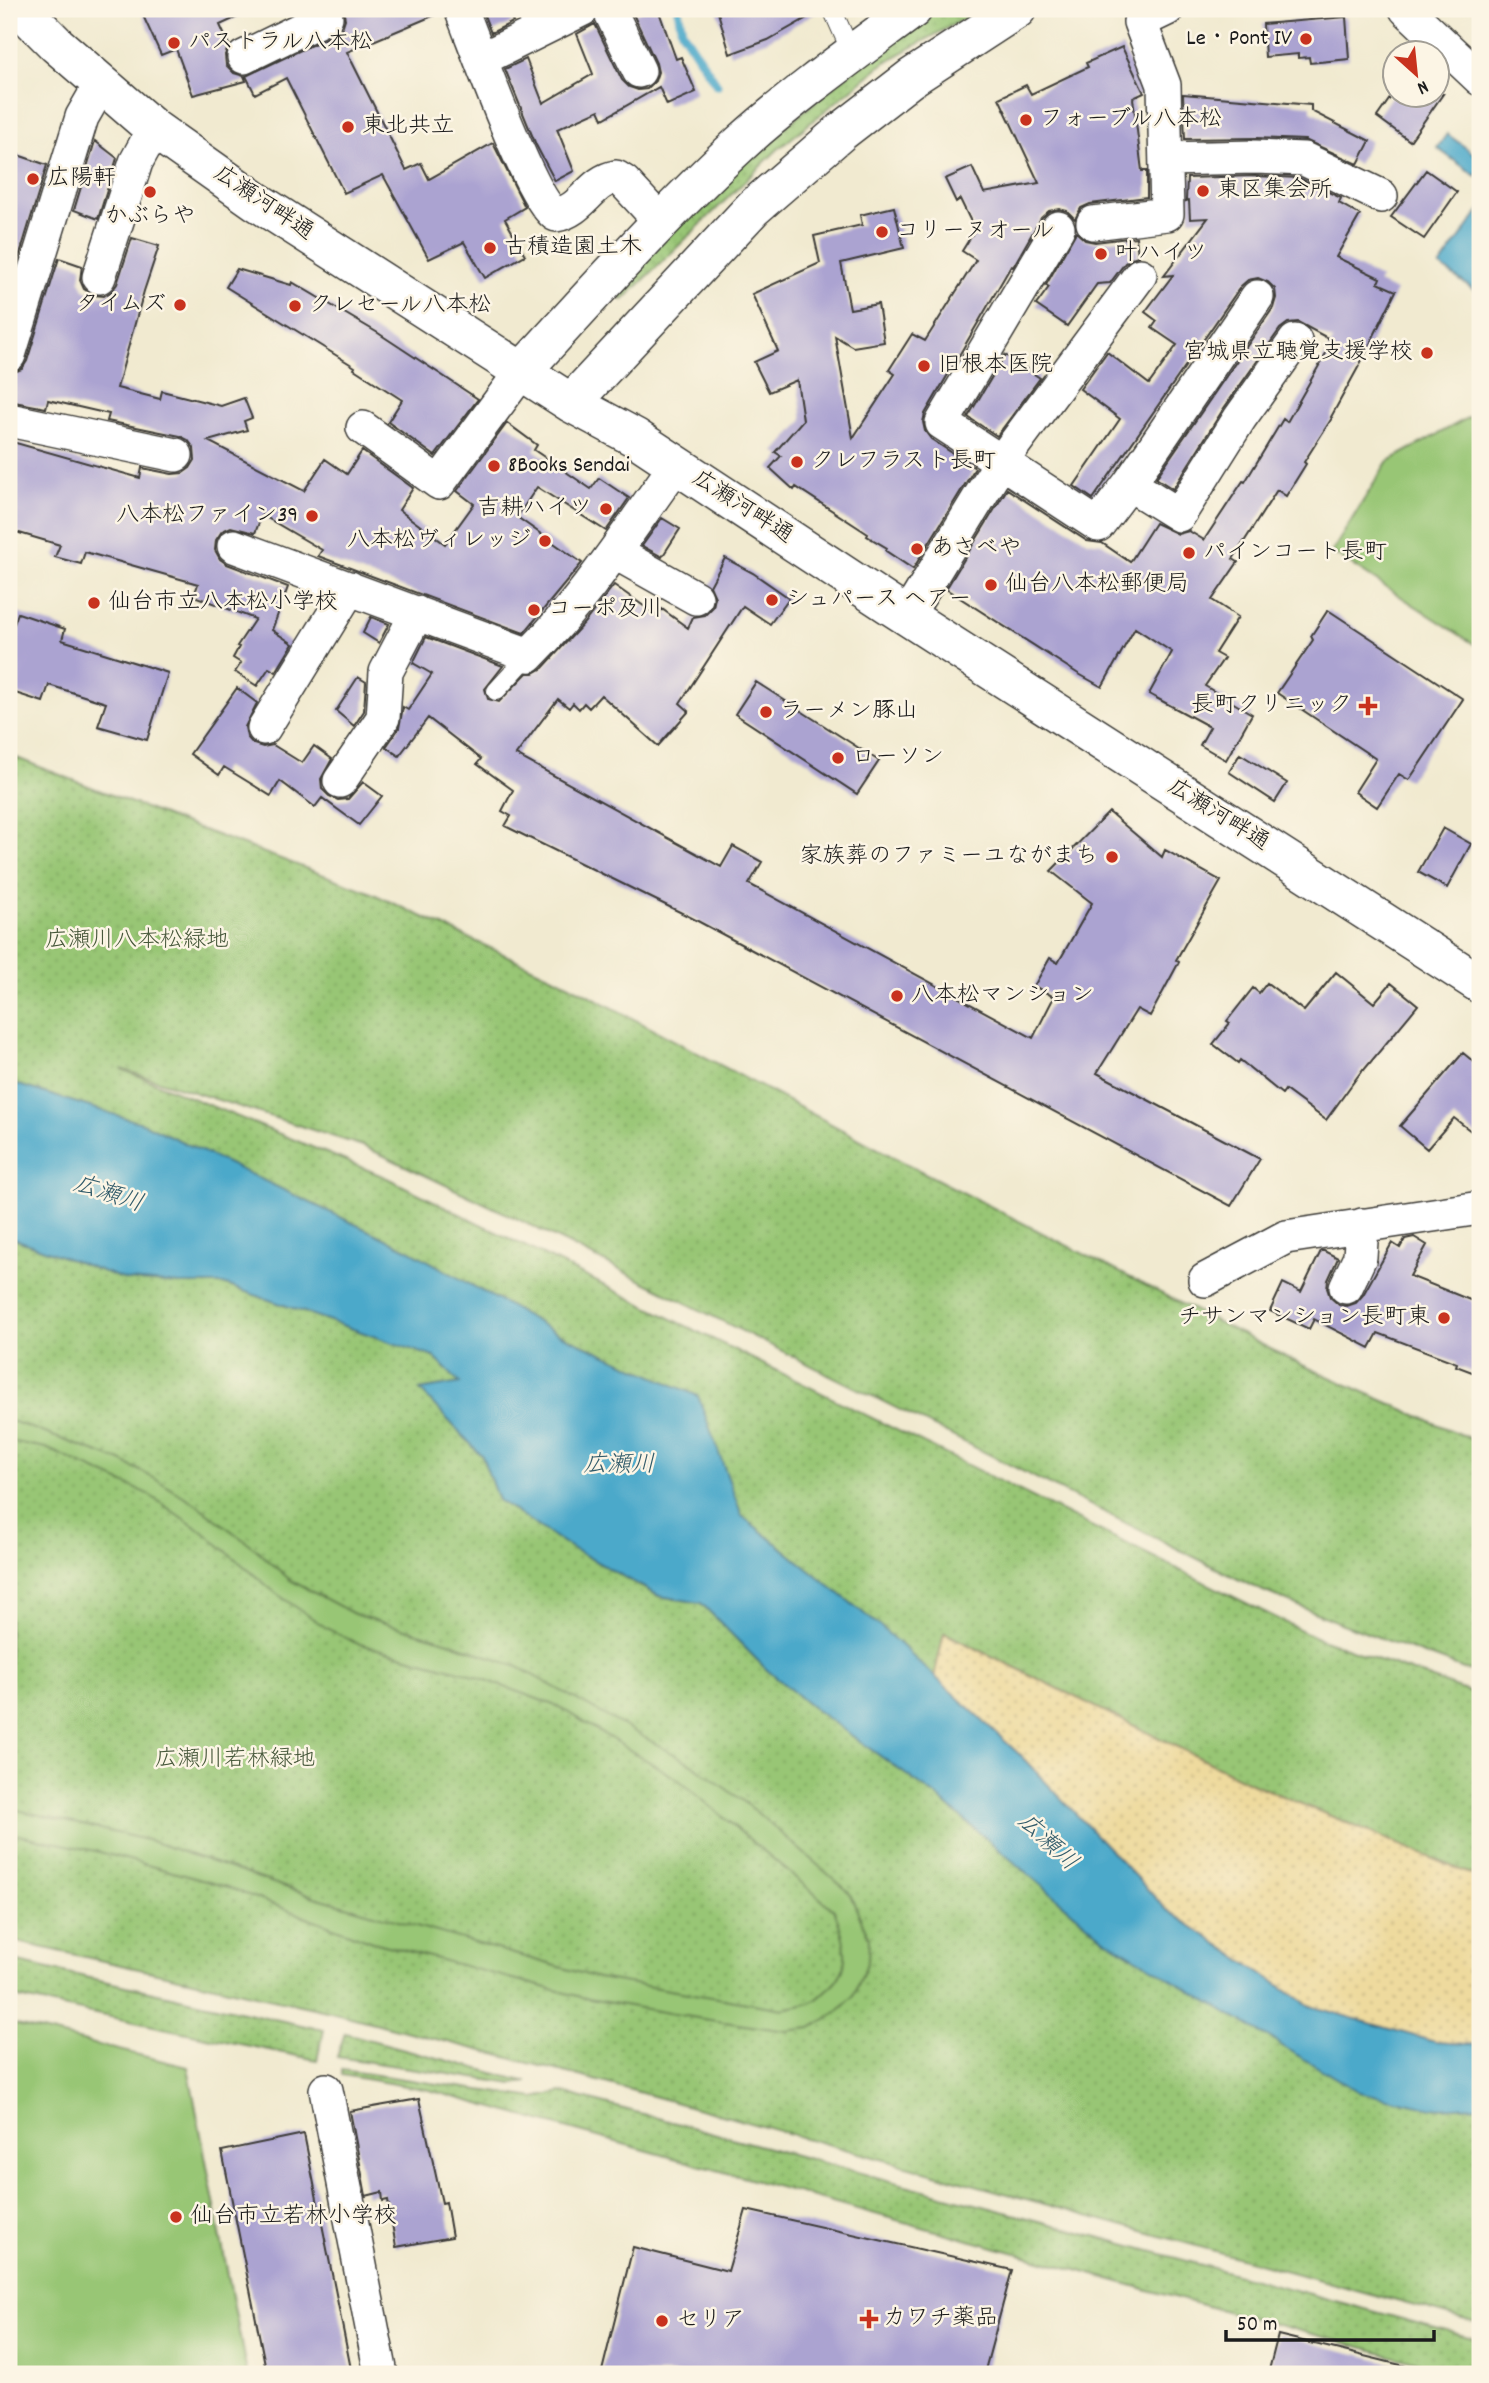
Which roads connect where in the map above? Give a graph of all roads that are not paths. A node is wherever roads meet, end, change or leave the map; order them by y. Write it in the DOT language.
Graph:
graph roads {
  1 [pos="21,9"];
  2 [pos="322,9"];
  3 [pos="461,9"];
  4 [pos="609,9"];
  5 [pos="832,9"];
  6 [pos="913,9"];
  7 [pos="1017,9"];
  8 [pos="1167,9"];
  9 [pos="1405,9"];
  10 [pos="577,10"];
  11 [pos="9,19"];
  12 [pos="852,54"];
  13 [pos="244,57"];
  14 [pos="482,59"];
  15 [pos="639,71"];
  16 [pos="1480,79"];
  17 [pos="101,84"];
  18 [pos="154,128"];
  19 [pos="1166,159"];
  20 [pos="1381,196"];
  21 [pos="661,222"];
  22 [pos="1093,223"];
  23 [pos="1059,229"];
  24 [pos="1140,275"];
  25 [pos="99,277"];
  26 [pos="1257,297"];
  27 [pos="1295,341"];
  28 [pos="9,355"];
  29 [pos="522,371"];
  30 [pos="571,403"];
  31 [pos="9,420"];
  32 [pos="363,428"];
  33 [pos="176,455"];
  34 [pos="1001,462"];
  35 [pos="676,465"];
  36 [pos="1129,484"];
  37 [pos="234,546"];
  38 [pos="616,553"];
  39 [pos="350,588"];
  40 [pos="696,598"];
  41 [pos="418,613"];
  42 [pos="907,616"];
  43 [pos="528,655"];
  44 [pos="496,691"];
  45 [pos="264,728"];
  46 [pos="340,781"];
  47 [pos="1480,984"];
  48 [pos="1480,1208"];
  49 [pos="1362,1225"];
  50 [pos="1205,1280"];
  51 [pos="1346,1287"];
  52 [pos="326,2090"];
  53 [pos="381,2374"];
  1 -- 11 [label="street"];
  1 -- 17 [label="street, 広瀬河畔通"];
  2 -- 13 [label="street"];
  3 -- 14 [label="street"];
  4 -- 15 [label="street"];
  5 -- 12 [label="lane"];
  6 -- 12 [label="street"];
  7 -- 30 [label="street"];
  8 -- 19 [label="street"];
  9 -- 16 [label="street"];
  10 -- 14 [label="street"];
  12 -- 21 [label="street"];
  14 -- 21 [label="street"];
  17 -- 18 [label="street, 広瀬河畔通"];
  17 -- 28 [label="street"];
  18 -- 25 [label="street"];
  18 -- 29 [label="street, 広瀬河畔通"];
  19 -- 20 [label="street"];
  19 -- 22 [label="street"];
  21 -- 29 [label="street"];
  23 -- 34 [label="street"];
  24 -- 34 [label="street"];
  26 -- 36 [label="street"];
  27 -- 36 [label="street"];
  29 -- 30 [label="street, 広瀬河畔通"];
  29 -- 32 [label="street"];
  30 -- 35 [label="street, 広瀬河畔通"];
  31 -- 33 [label="street"];
  34 -- 36 [label="street"];
  34 -- 42 [label="street"];
  35 -- 38 [label="street"];
  35 -- 42 [label="street, 広瀬河畔通"];
  37 -- 39 [label="street"];
  38 -- 40 [label="street"];
  38 -- 43 [label="street"];
  39 -- 41 [label="street"];
  39 -- 45 [label="street"];
  41 -- 43 [label="street"];
  41 -- 46 [label="street"];
  42 -- 47 [label="street, 広瀬河畔通"];
  43 -- 44 [label="lane"];
  48 -- 49 [label="street"];
  49 -- 50 [label="street"];
  49 -- 51 [label="street"];
  52 -- 53 [label="street"];
}
